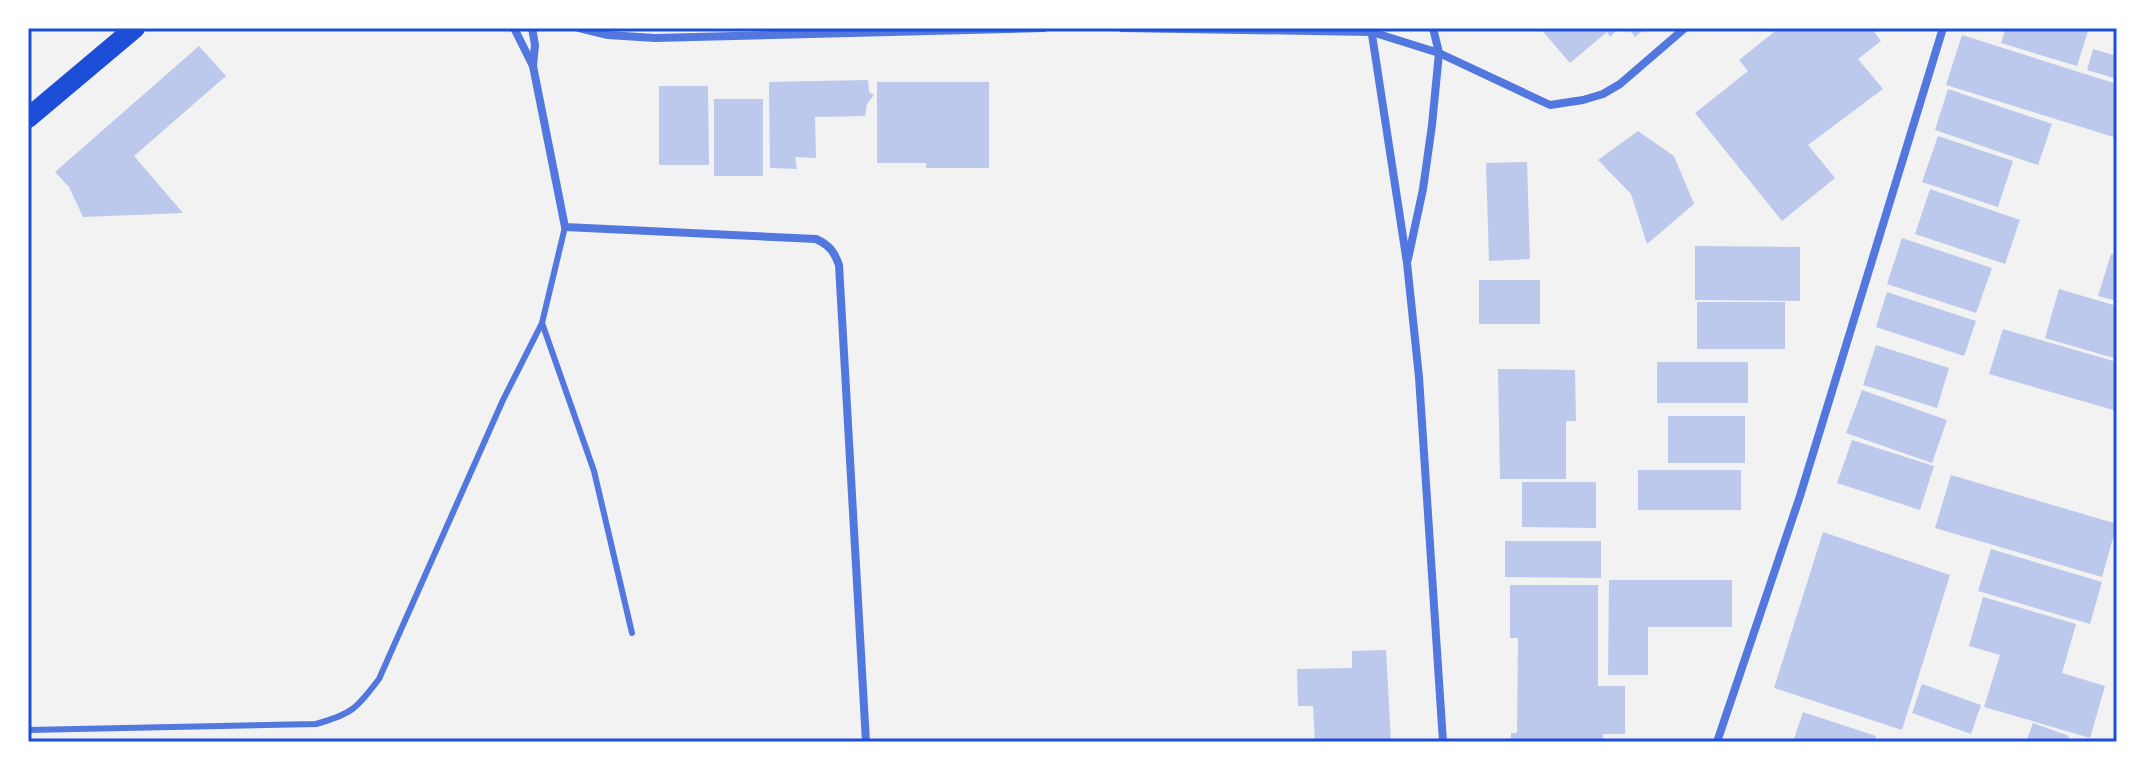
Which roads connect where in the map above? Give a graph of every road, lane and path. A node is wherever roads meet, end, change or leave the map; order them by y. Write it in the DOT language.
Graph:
graph roads {
  1 [pos="135,28"];
  2 [pos="514,28"];
  3 [pos="532,28"];
  4 [pos="579,28"];
  5 [pos="667,28"];
  6 [pos="1044,28"];
  7 [pos="1122,28"];
  8 [pos="1433,28"];
  9 [pos="1685,28"];
  10 [pos="1943,28"];
  11 [pos="1268,29"];
  12 [pos="1372,30"];
  13 [pos="824,32"];
  14 [pos="655,38"];
  15 [pos="1439,53"];
  16 [pos="533,66"];
  17 [pos="28,118"];
  18 [pos="565,227"];
  19 [pos="1407,263"];
  20 [pos="542,323"];
  21 [pos="632,633"];
  22 [pos="28,730"];
  23 [pos="866,742"];
  24 [pos="1443,742"];
  25 [pos="1717,742"];
  1 -- 17 [label="main road"];
  2 -- 16 [label="street"];
  3 -- 16 [label="street"];
  4 -- 14 [label="street"];
  5 -- 14 [label="street"];
  6 -- 13 [label="street"];
  7 -- 11 [label="street"];
  8 -- 15 [label="street"];
  9 -- 15 [label="street"];
  10 -- 25 [label="street"];
  11 -- 12 [label="street"];
  12 -- 15 [label="street"];
  12 -- 19 [label="street"];
  13 -- 14 [label="street"];
  15 -- 19 [label="street"];
  16 -- 18 [label="street"];
  18 -- 20 [label="lane"];
  18 -- 23 [label="street"];
  19 -- 24 [label="street"];
  20 -- 21 [label="lane"];
  20 -- 22 [label="lane"];
}
